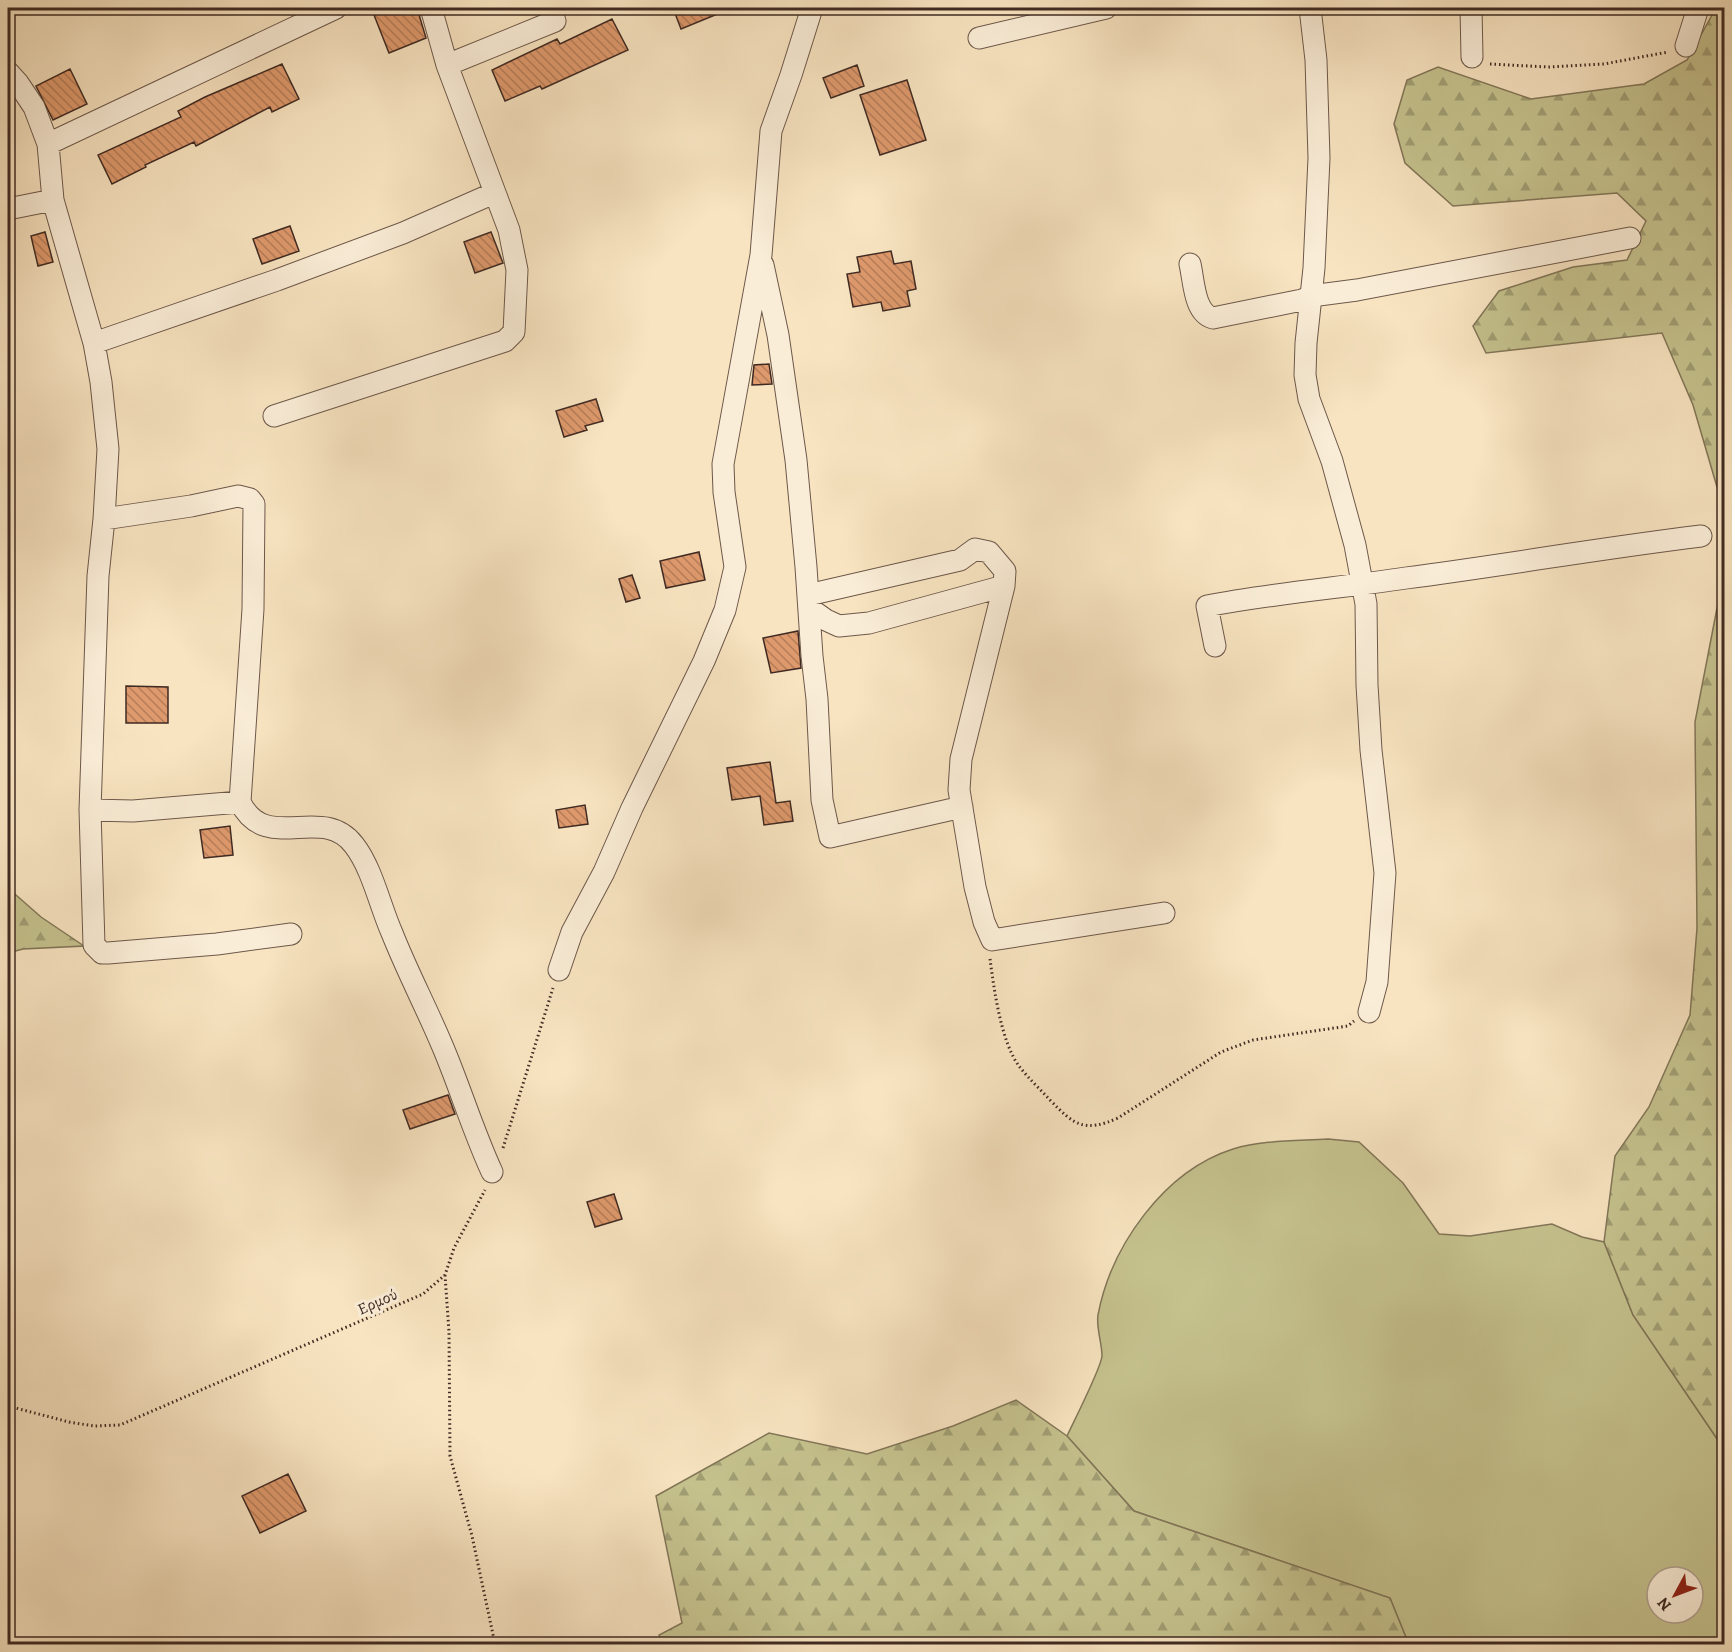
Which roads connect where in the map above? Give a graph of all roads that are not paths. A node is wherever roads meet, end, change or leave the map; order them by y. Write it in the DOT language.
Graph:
graph roads {
  1 [pos="336,8"];
  2 [pos="431,8"];
  3 [pos="1106,8"];
  4 [pos="1310,8"];
  5 [pos="1471,8"];
  6 [pos="1698,8"];
  7 [pos="807,12"];
  8 [pos="555,21"];
  9 [pos="979,38"];
  10 [pos="1686,46"];
  11 [pos="1472,57"];
  12 [pos="447,65"];
  13 [pos="8,72"];
  14 [pos="48,144"];
  15 [pos="494,193"];
  16 [pos="53,200"];
  17 [pos="8,209"];
  18 [pos="1630,238"];
  19 [pos="760,255"];
  20 [pos="1190,264"];
  21 [pos="1311,296"];
  22 [pos="94,343"];
  23 [pos="274,416"];
  24 [pos="104,519"];
  25 [pos="1701,536"];
  26 [pos="1362,584"];
  27 [pos="1004,586"];
  28 [pos="808,601"];
  29 [pos="1215,646"];
  30 [pos="240,802"];
  31 [pos="962,807"];
  32 [pos="90,810"];
  33 [pos="1164,913"];
  34 [pos="291,934"];
  35 [pos="559,970"];
  36 [pos="1369,1012"];
  37 [pos="492,1172"];
  1 -- 14 [label="street"];
  2 -- 12 [label="street"];
  3 -- 9 [label="street"];
  4 -- 21 [label="street"];
  5 -- 11 [label="street"];
  6 -- 10 [label="street"];
  7 -- 19 [label="street"];
  8 -- 12 [label="street"];
  12 -- 15 [label="street"];
  13 -- 14 [label="street"];
  14 -- 16 [label="street"];
  15 -- 22 [label="street"];
  15 -- 23 [label="street"];
  16 -- 17 [label="street"];
  16 -- 22 [label="street"];
  18 -- 21 [label="street"];
  19 -- 28 [label="street"];
  19 -- 35 [label="street"];
  20 -- 21 [label="street"];
  21 -- 26 [label="street"];
  22 -- 24 [label="street"];
  24 -- 30 [label="street"];
  24 -- 32 [label="street"];
  25 -- 26 [label="street"];
  26 -- 29 [label="street"];
  26 -- 36 [label="street"];
  27 -- 28 [label="street"];
  27 -- 28 [label="street"];
  27 -- 31 [label="street"];
  28 -- 31 [label="street"];
  30 -- 32 [label="street"];
  30 -- 37 [label="street"];
  31 -- 33 [label="street"];
  32 -- 34 [label="street"];
}
